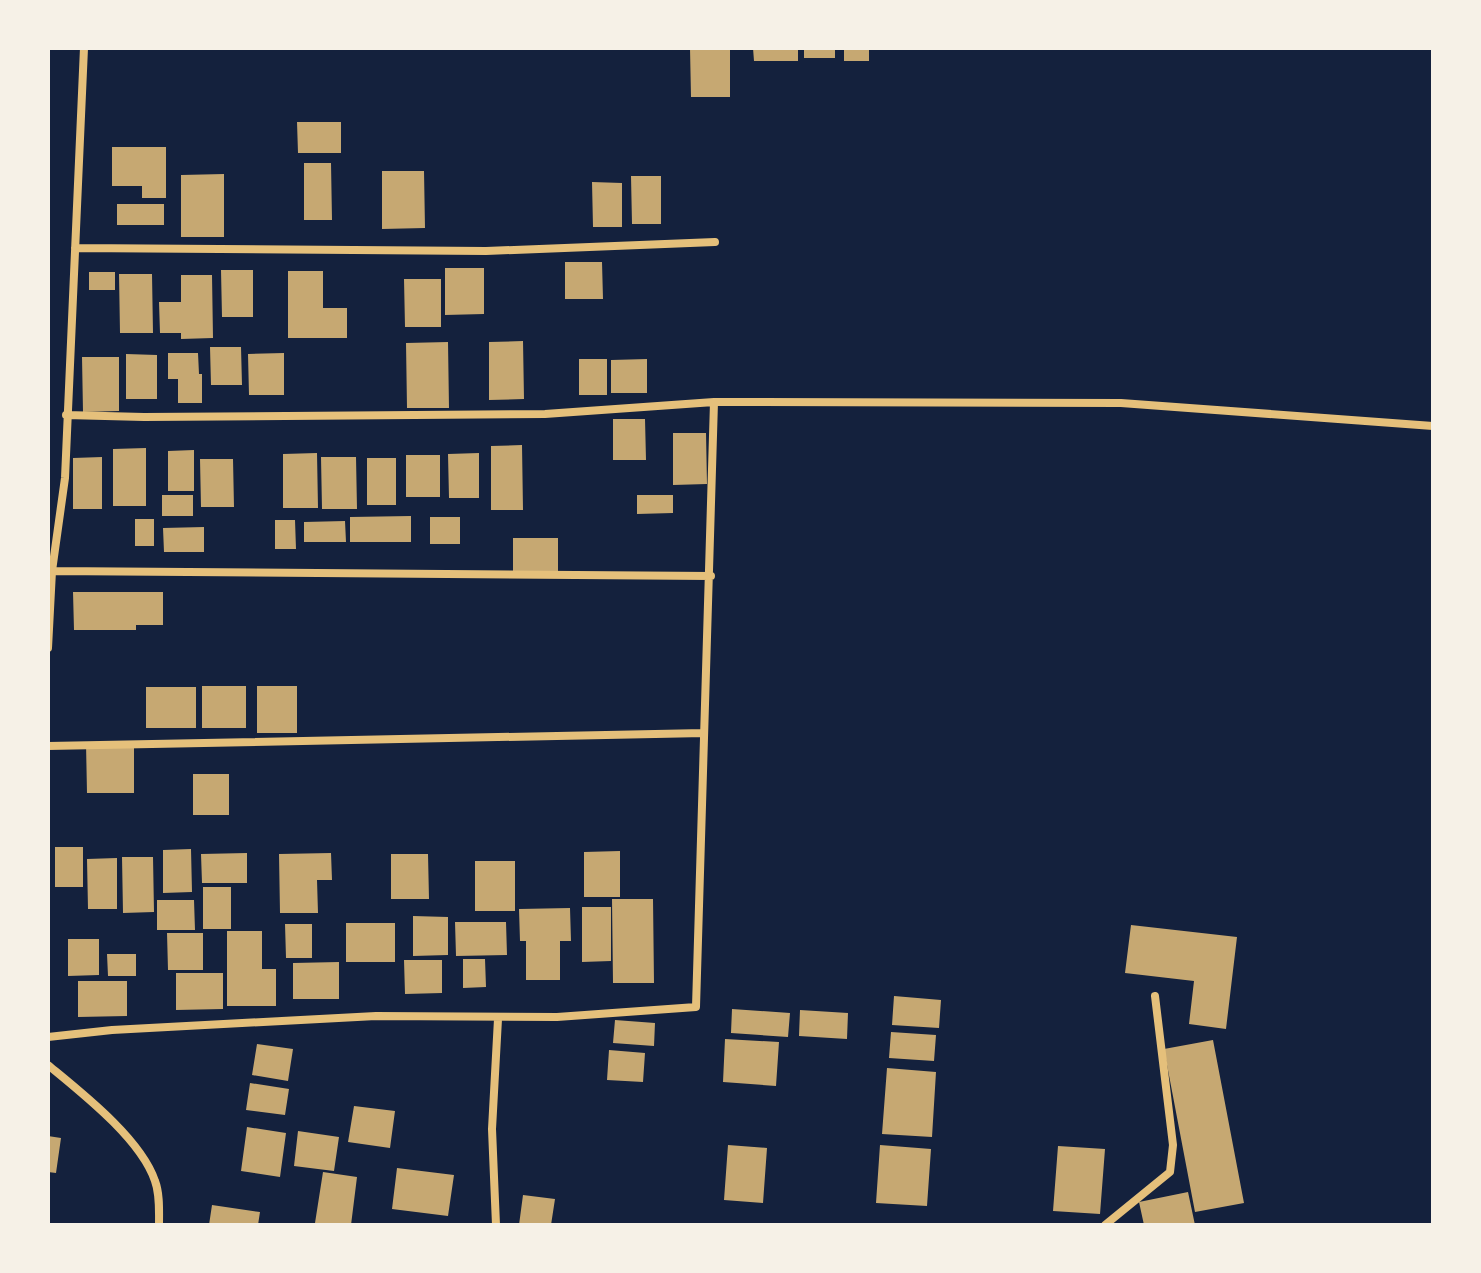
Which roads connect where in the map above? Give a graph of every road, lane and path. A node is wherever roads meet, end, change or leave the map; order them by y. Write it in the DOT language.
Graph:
graph roads {
  1 [pos="84,48"];
  2 [pos="715,242"];
  3 [pos="75,248"];
  4 [pos="714,402"];
  5 [pos="66,415"];
  6 [pos="1433,426"];
  7 [pos="52,571"];
  8 [pos="711,576"];
  9 [pos="48,648"];
  10 [pos="704,733"];
  11 [pos="48,746"];
  12 [pos="1155,996"];
  13 [pos="498,1019"];
  14 [pos="48,1037"];
  15 [pos="48,1065"];
  16 [pos="159,1225"];
  17 [pos="496,1225"];
  18 [pos="1105,1225"];
  1 -- 3 [label="street"];
  2 -- 3 [label="street"];
  3 -- 5 [label="street"];
  4 -- 5 [label="street"];
  4 -- 6 [label="street"];
  4 -- 8 [label="street"];
  5 -- 7 [label="street"];
  7 -- 8 [label="street"];
  7 -- 9 [label="street"];
  8 -- 10 [label="street"];
  10 -- 11 [label="street"];
  10 -- 13 [label="street"];
  12 -- 18 [label="street"];
  13 -- 14 [label="street"];
  13 -- 17 [label="street"];
  15 -- 16 [label="street"];
}
